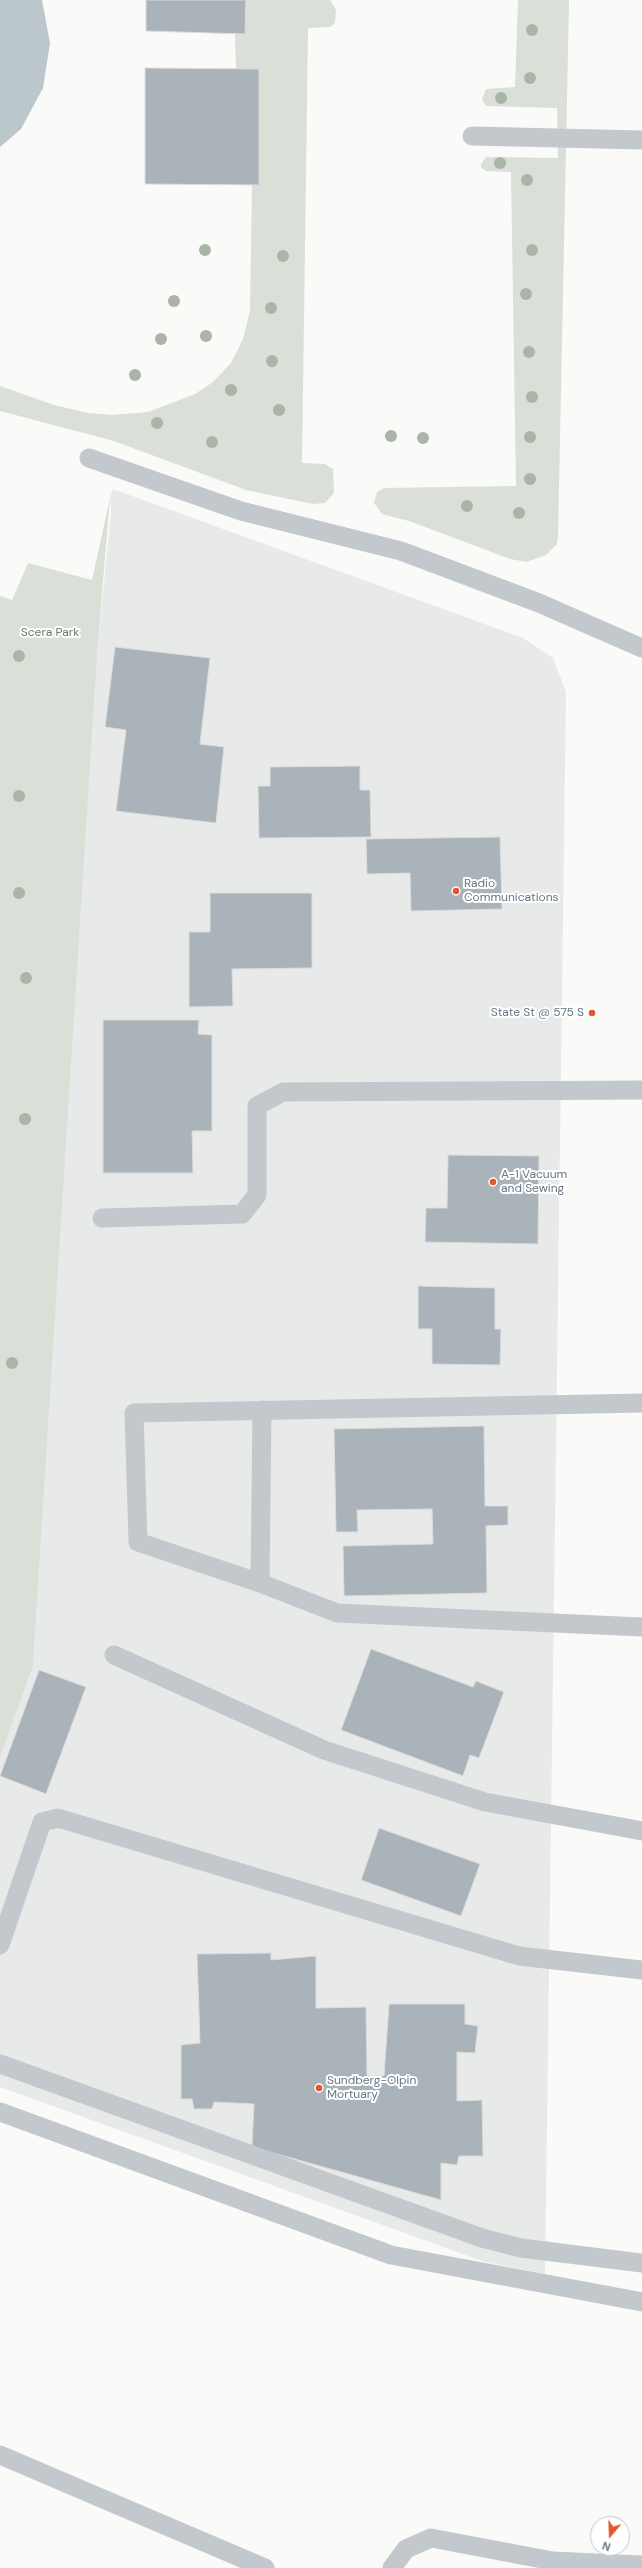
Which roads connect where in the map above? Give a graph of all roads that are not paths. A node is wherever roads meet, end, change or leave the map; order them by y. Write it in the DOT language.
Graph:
graph roads {
  1 [pos="472,136"];
  2 [pos="642,140"];
  3 [pos="89,458"];
  4 [pos="642,648"];
  5 [pos="642,1090"];
  6 [pos="102,1218"];
  7 [pos="642,1403"];
  8 [pos="262,1410"];
  9 [pos="260,1583"];
  10 [pos="642,1627"];
  11 [pos="114,1656"];
  12 [pos="642,1831"];
  13 [pos="0,1945"];
  14 [pos="642,1970"];
  15 [pos="0,2064"];
  16 [pos="0,2112"];
  17 [pos="642,2263"];
  18 [pos="642,2302"];
  19 [pos="0,2455"];
  20 [pos="642,2565"];
  21 [pos="265,2568"];
  22 [pos="392,2568"];
  1 -- 2 [label="lane"];
  3 -- 4 [label="lane"];
  5 -- 6 [label="lane"];
  7 -- 8 [label="lane"];
  8 -- 9 [label="lane"];
  8 -- 9 [label="lane"];
  9 -- 10 [label="lane"];
  11 -- 12 [label="lane"];
  13 -- 14 [label="lane"];
  15 -- 17 [label="lane"];
  16 -- 18 [label="lane"];
  19 -- 21 [label="lane"];
  20 -- 22 [label="lane"];
}
